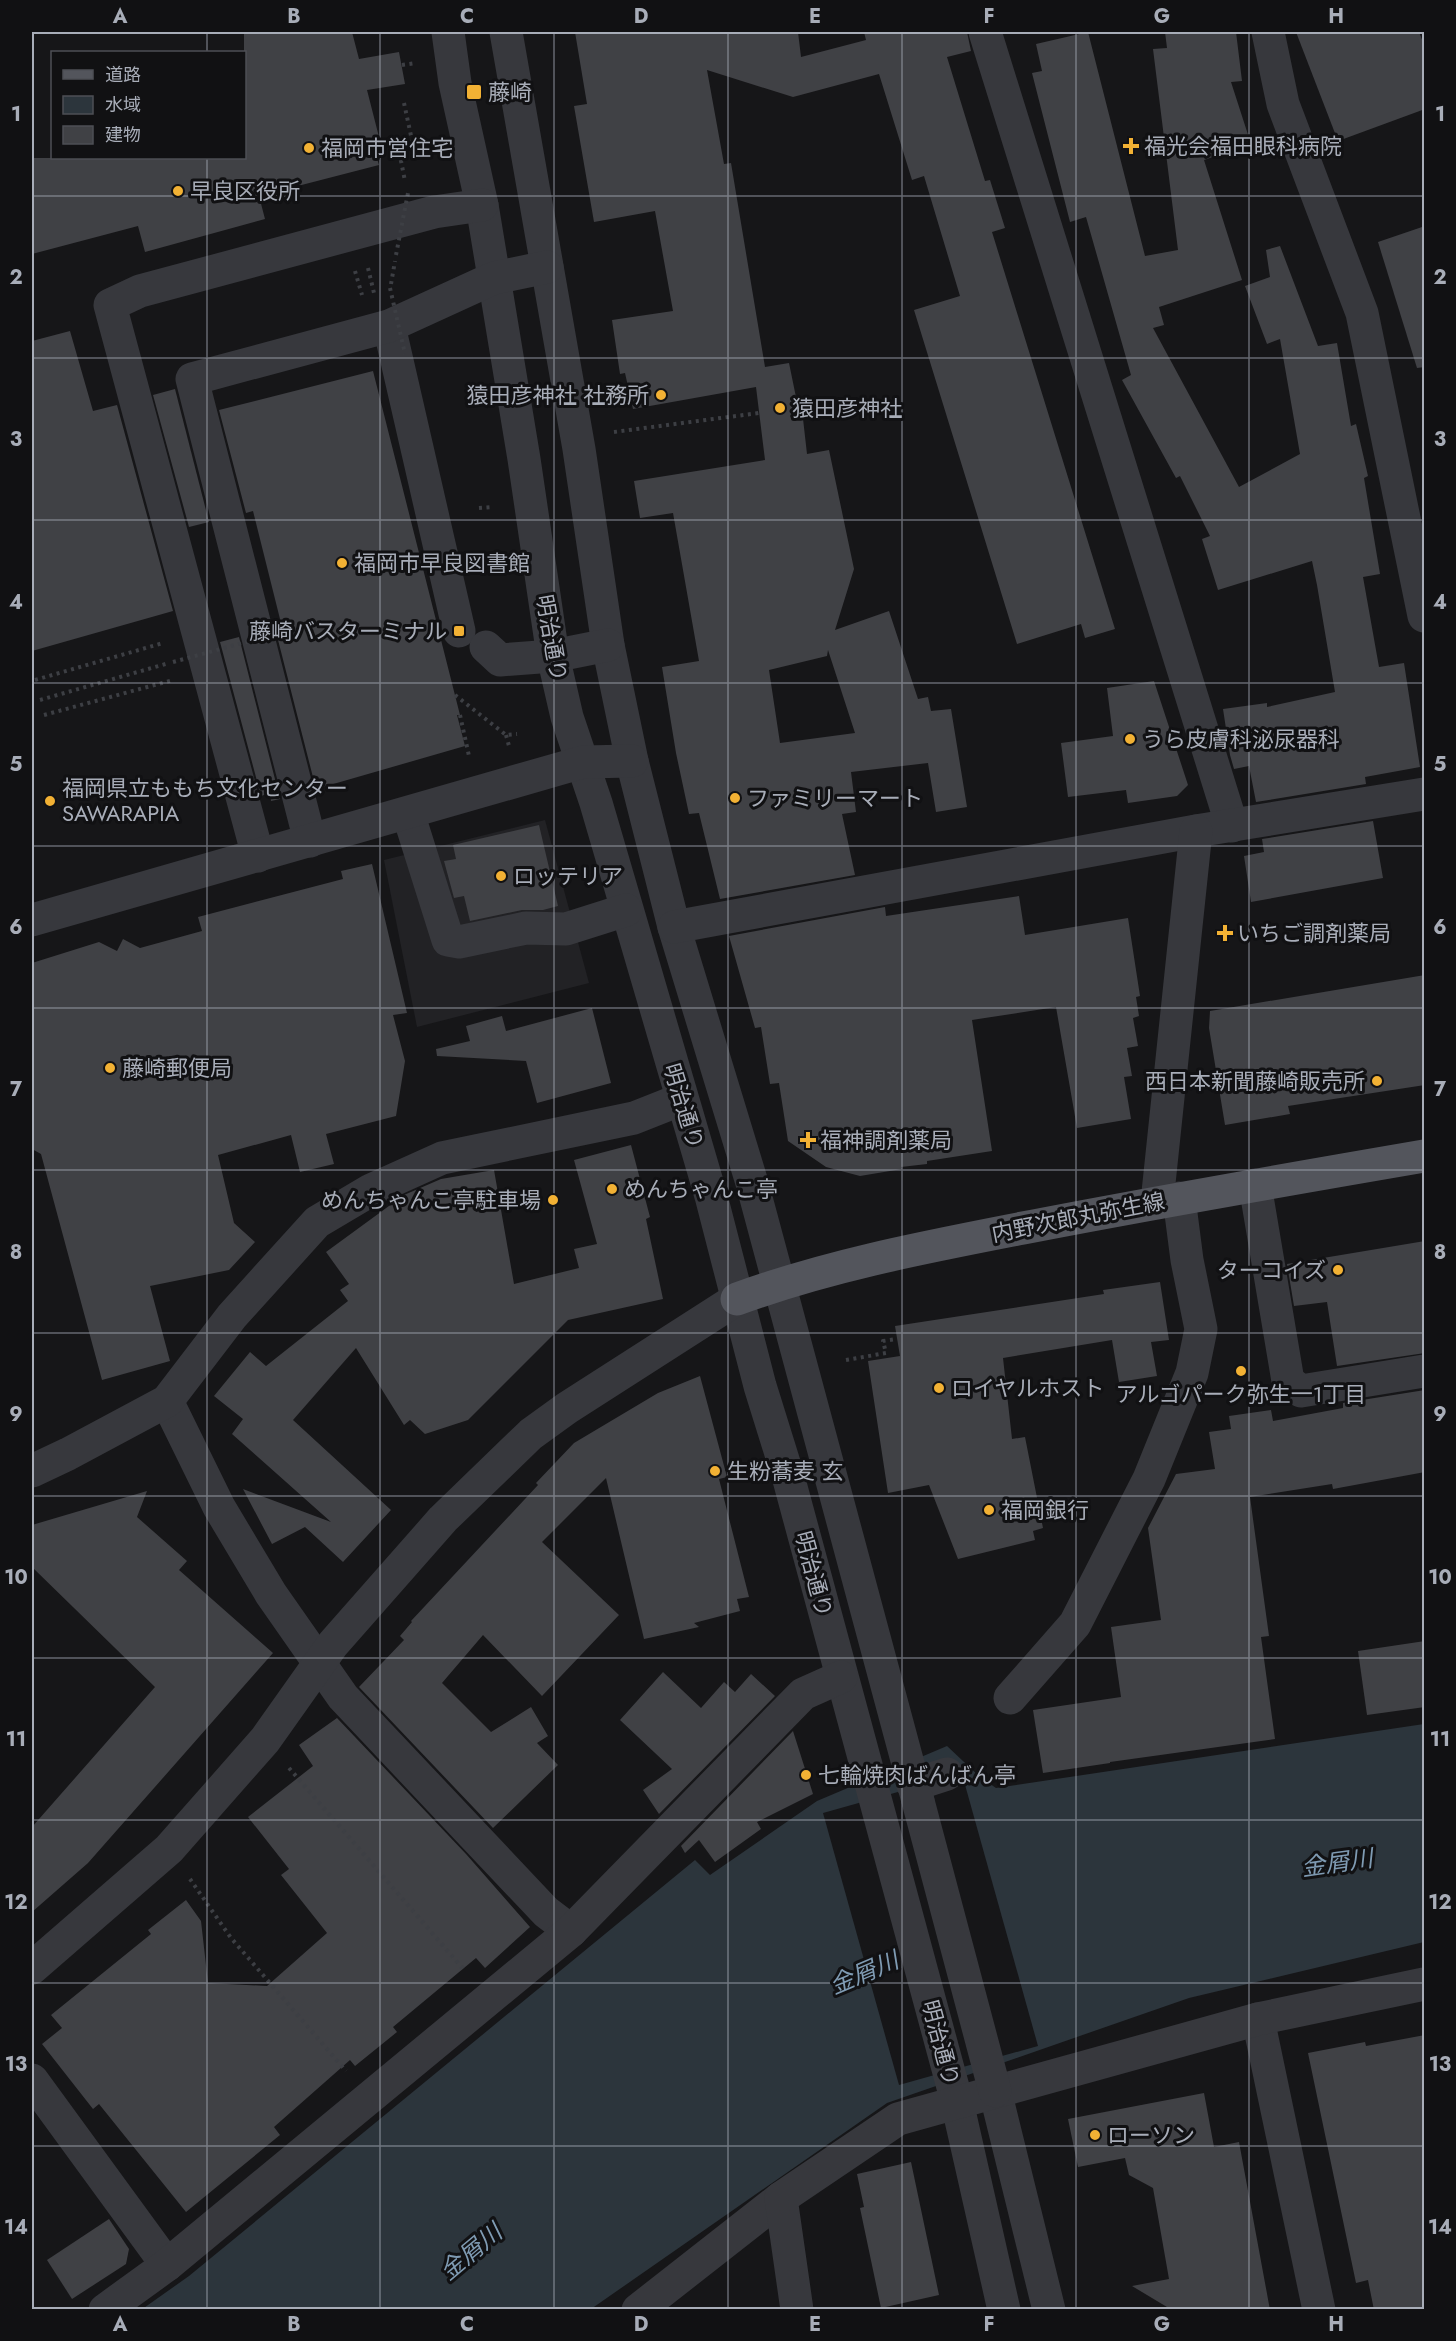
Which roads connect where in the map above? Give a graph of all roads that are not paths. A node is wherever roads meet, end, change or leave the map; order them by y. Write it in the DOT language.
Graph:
graph roads {
  1 [pos="448,32"];
  2 [pos="506,32"];
  3 [pos="986,32"];
  4 [pos="1268,32"];
  5 [pos="482,205"];
  6 [pos="546,267"];
  7 [pos="494,278"];
  8 [pos="389,326"];
  9 [pos="1425,616"];
  10 [pos="608,645"];
  11 [pos="553,656"];
  12 [pos="632,761"];
  13 [pos="583,762"];
  14 [pos="1425,794"];
  15 [pos="408,813"];
  16 [pos="1232,826"];
  17 [pos="1196,831"];
  18 [pos="310,841"];
  19 [pos="258,856"];
  20 [pos="626,910"];
  21 [pos="32,920"];
  22 [pos="674,927"];
  23 [pos="682,1099"];
  24 [pos="1425,1156"];
  25 [pos="1255,1185"];
  26 [pos="1168,1200"];
  27 [pos="778,1284"];
  28 [pos="737,1299"];
  29 [pos="1425,1371"];
  30 [pos="167,1401"];
  31 [pos="32,1471"];
  32 [pos="320,1664"];
  33 [pos="841,1677"];
  34 [pos="1010,1698"];
  35 [pos="947,1774"];
  36 [pos="916,1793"];
  37 [pos="571,1931"];
  38 [pos="32,1968"];
  39 [pos="1425,1984"];
  40 [pos="1258,2019"];
  41 [pos="32,2080"];
  42 [pos="995,2091"];
  43 [pos="957,2102"];
  44 [pos="781,2198"];
  45 [pos="167,2265"];
  46 [pos="105,2310"];
  47 [pos="638,2310"];
  48 [pos="797,2310"];
  49 [pos="1004,2310"];
  50 [pos="1049,2310"];
  51 [pos="1319,2310"];
  1 -- 5 [label="street, 明治通り"];
  2 -- 6 [label="street, 明治通り"];
  3 -- 16 [label="street"];
  4 -- 9 [label="street"];
  5 -- 7 [label="street, 明治通り"];
  5 -- 19 [label="street"];
  6 -- 7 [label="street"];
  6 -- 10 [label="street, 明治通り"];
  7 -- 8 [label="street"];
  7 -- 11 [label="street, 明治通り"];
  8 -- 11 [label="street"];
  8 -- 18 [label="street"];
  10 -- 11 [label="street"];
  10 -- 12 [label="street, 明治通り"];
  11 -- 13 [label="street, 明治通り"];
  12 -- 13 [label="street"];
  12 -- 22 [label="street, 明治通り"];
  13 -- 15 [label="street"];
  13 -- 20 [label="street, 明治通り"];
  14 -- 16 [label="street"];
  15 -- 18 [label="street"];
  15 -- 20 [label="street"];
  16 -- 17 [label="street"];
  17 -- 22 [label="street"];
  17 -- 26 [label="street"];
  18 -- 19 [label="street"];
  19 -- 21 [label="street"];
  20 -- 23 [label="street, 明治通り"];
  22 -- 27 [label="street, 明治通り"];
  23 -- 28 [label="street, 明治通り"];
  23 -- 30 [label="street"];
  24 -- 25 [label="main road, 内野次郎丸弥生線"];
  25 -- 26 [label="main road, 内野次郎丸弥生線"];
  25 -- 29 [label="street"];
  26 -- 27 [label="main road, 内野次郎丸弥生線"];
  26 -- 34 [label="street"];
  27 -- 28 [label="main road, 内野次郎丸弥生線"];
  27 -- 36 [label="street, 明治通り"];
  28 -- 32 [label="street"];
  28 -- 33 [label="street, 明治通り"];
  30 -- 31 [label="street"];
  30 -- 32 [label="street"];
  32 -- 37 [label="street"];
  32 -- 38 [label="street"];
  33 -- 37 [label="street"];
  33 -- 43 [label="street, 明治通り"];
  35 -- 36 [label="street"];
  36 -- 42 [label="street, 明治通り, bridge"];
  37 -- 45 [label="street"];
  39 -- 40 [label="street"];
  40 -- 42 [label="street"];
  40 -- 51 [label="street"];
  41 -- 45 [label="street"];
  42 -- 43 [label="street"];
  42 -- 50 [label="street, 明治通り"];
  43 -- 44 [label="street"];
  43 -- 49 [label="street, 明治通り"];
  44 -- 47 [label="street"];
  44 -- 48 [label="street"];
  45 -- 46 [label="street"];
}
